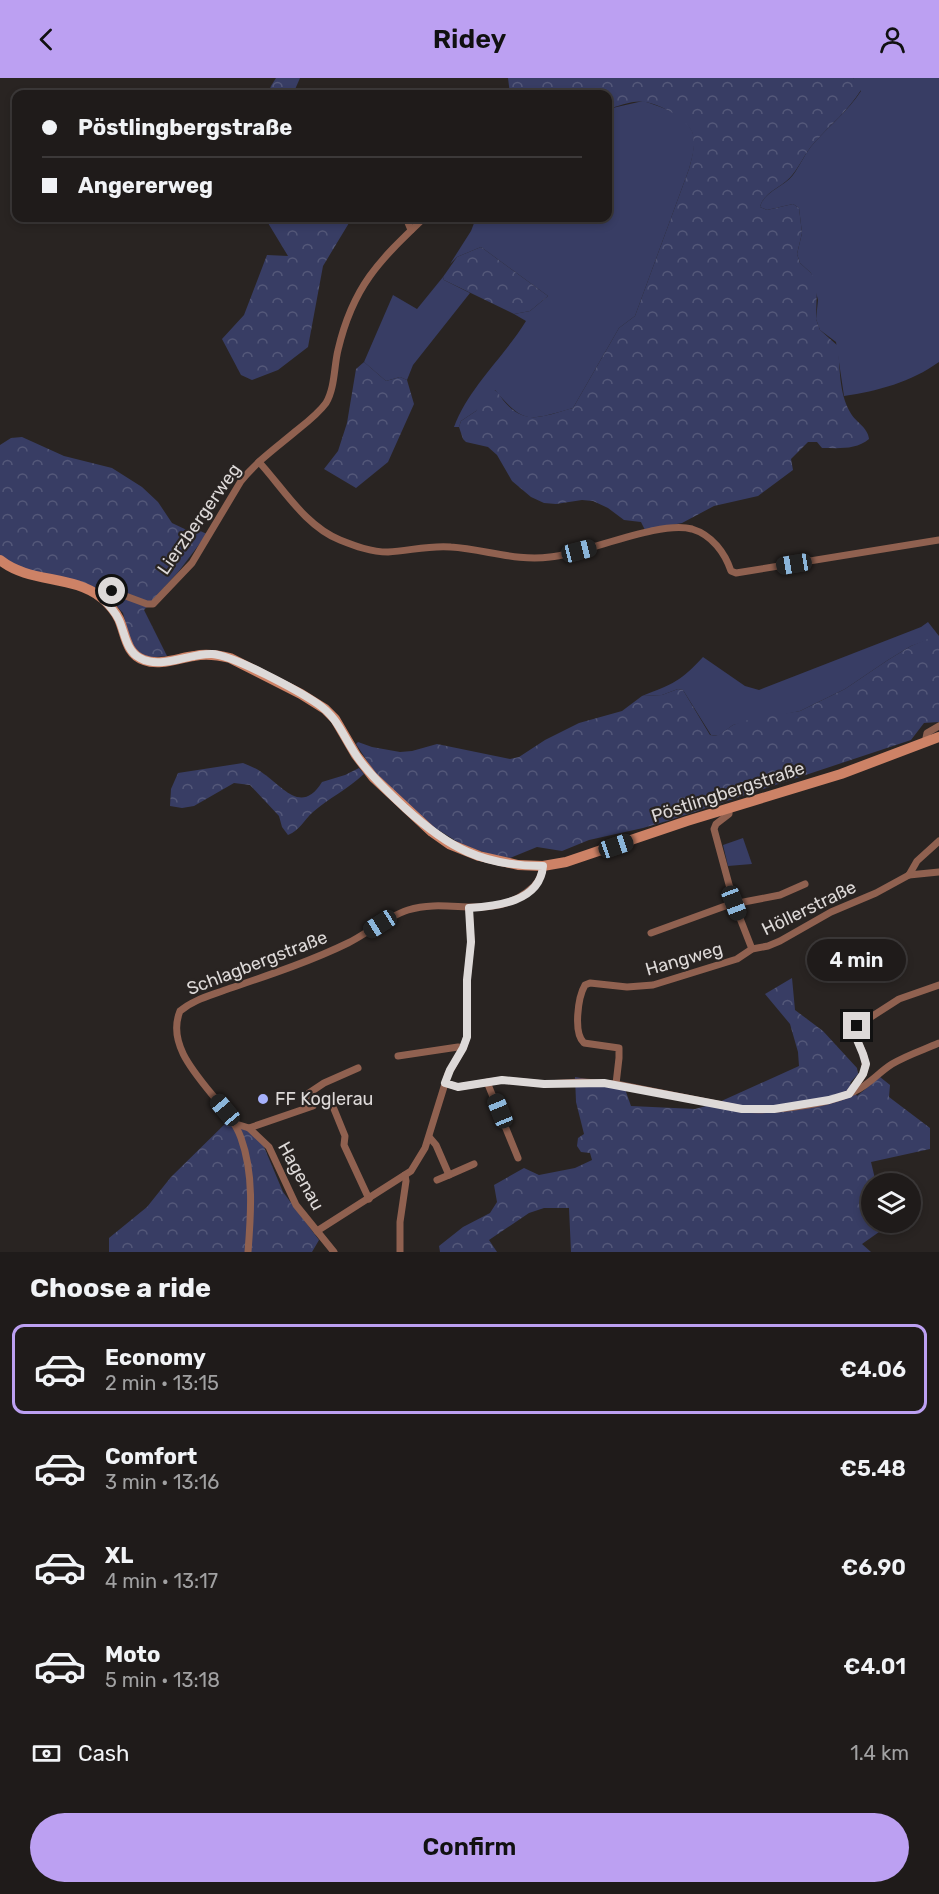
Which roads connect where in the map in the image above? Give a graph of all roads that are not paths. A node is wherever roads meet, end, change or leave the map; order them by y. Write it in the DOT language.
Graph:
graph roads {
  1 [pos="408,222"];
  2 [pos="420,222"];
  3 [pos="411,230"];
  4 [pos="259,462"];
  5 [pos="939,540"];
  6 [pos="0,560"];
  7 [pos="102,598"];
  8 [pos="939,726"];
  9 [pos="939,737"];
  10 [pos="925,743"];
  11 [pos="729,808"];
  12 [pos="939,841"];
  13 [pos="543,866"];
  14 [pos="939,872"];
  15 [pos="909,875"];
  16 [pos="805,884"];
  17 [pos="734,903"];
  18 [pos="469,908"];
  19 [pos="651,933"];
  20 [pos="753,949"];
  21 [pos="939,985"];
  22 [pos="939,1043"];
  23 [pos="463,1048"];
  24 [pos="398,1056"];
  25 [pos="358,1068"];
  26 [pos="487,1082"];
  27 [pos="445,1083"];
  28 [pos="616,1084"];
  29 [pos="849,1094"];
  30 [pos="334,1109"];
  31 [pos="236,1124"];
  32 [pos="249,1128"];
  33 [pos="430,1138"];
  34 [pos="518,1158"];
  35 [pos="474,1164"];
  36 [pos="405,1175"];
  37 [pos="449,1175"];
  38 [pos="437,1180"];
  39 [pos="369,1199"];
  40 [pos="317,1231"];
  41 [pos="248,1252"];
  42 [pos="334,1252"];
  43 [pos="400,1252"];
  1 -- 3 [label="street"];
  2 -- 3 [label="street, Lierzbergerweg"];
  3 -- 4 [label="street, Lierzbergerweg"];
  4 -- 5 [label="street, Lierzbergerweg"];
  4 -- 7 [label="street, Lierzbergerweg"];
  6 -- 7 [label="main road, Pöstlingbergstraße"];
  7 -- 13 [label="main road, Pöstlingbergstraße"];
  8 -- 10 [label="street"];
  9 -- 10 [label="main road, Pöstlingbergstraße"];
  10 -- 11 [label="main road, Pöstlingbergstraße"];
  11 -- 13 [label="main road, Pöstlingbergstraße"];
  11 -- 17 [label="street, Höllerstraße"];
  12 -- 15 [label="street, Höllerstraße"];
  13 -- 18 [label="street, Schlagbergstraße"];
  14 -- 15 [label="street"];
  15 -- 20 [label="street, Höllerstraße"];
  16 -- 17 [label="street"];
  17 -- 19 [label="street"];
  17 -- 20 [label="street, Höllerstraße"];
  18 -- 23 [label="street"];
  18 -- 31 [label="street, Schlagbergstraße"];
  20 -- 28 [label="street, Hangweg"];
  21 -- 29 [label="street"];
  22 -- 29 [label="street"];
  23 -- 24 [label="street"];
  23 -- 27 [label="street"];
  25 -- 32 [label="street"];
  26 -- 27 [label="street"];
  26 -- 28 [label="street"];
  26 -- 34 [label="street"];
  27 -- 33 [label="street"];
  28 -- 29 [label="street"];
  30 -- 39 [label="street"];
  31 -- 32 [label="street, Hagenau"];
  31 -- 41 [label="street, Schlagbergstraße"];
  32 -- 40 [label="street, Hagenau"];
  33 -- 36 [label="street"];
  33 -- 37 [label="street"];
  35 -- 37 [label="street"];
  36 -- 39 [label="street"];
  36 -- 43 [label="street"];
  37 -- 38 [label="street"];
  39 -- 40 [label="street"];
  40 -- 42 [label="street, Hagenau"];
}
